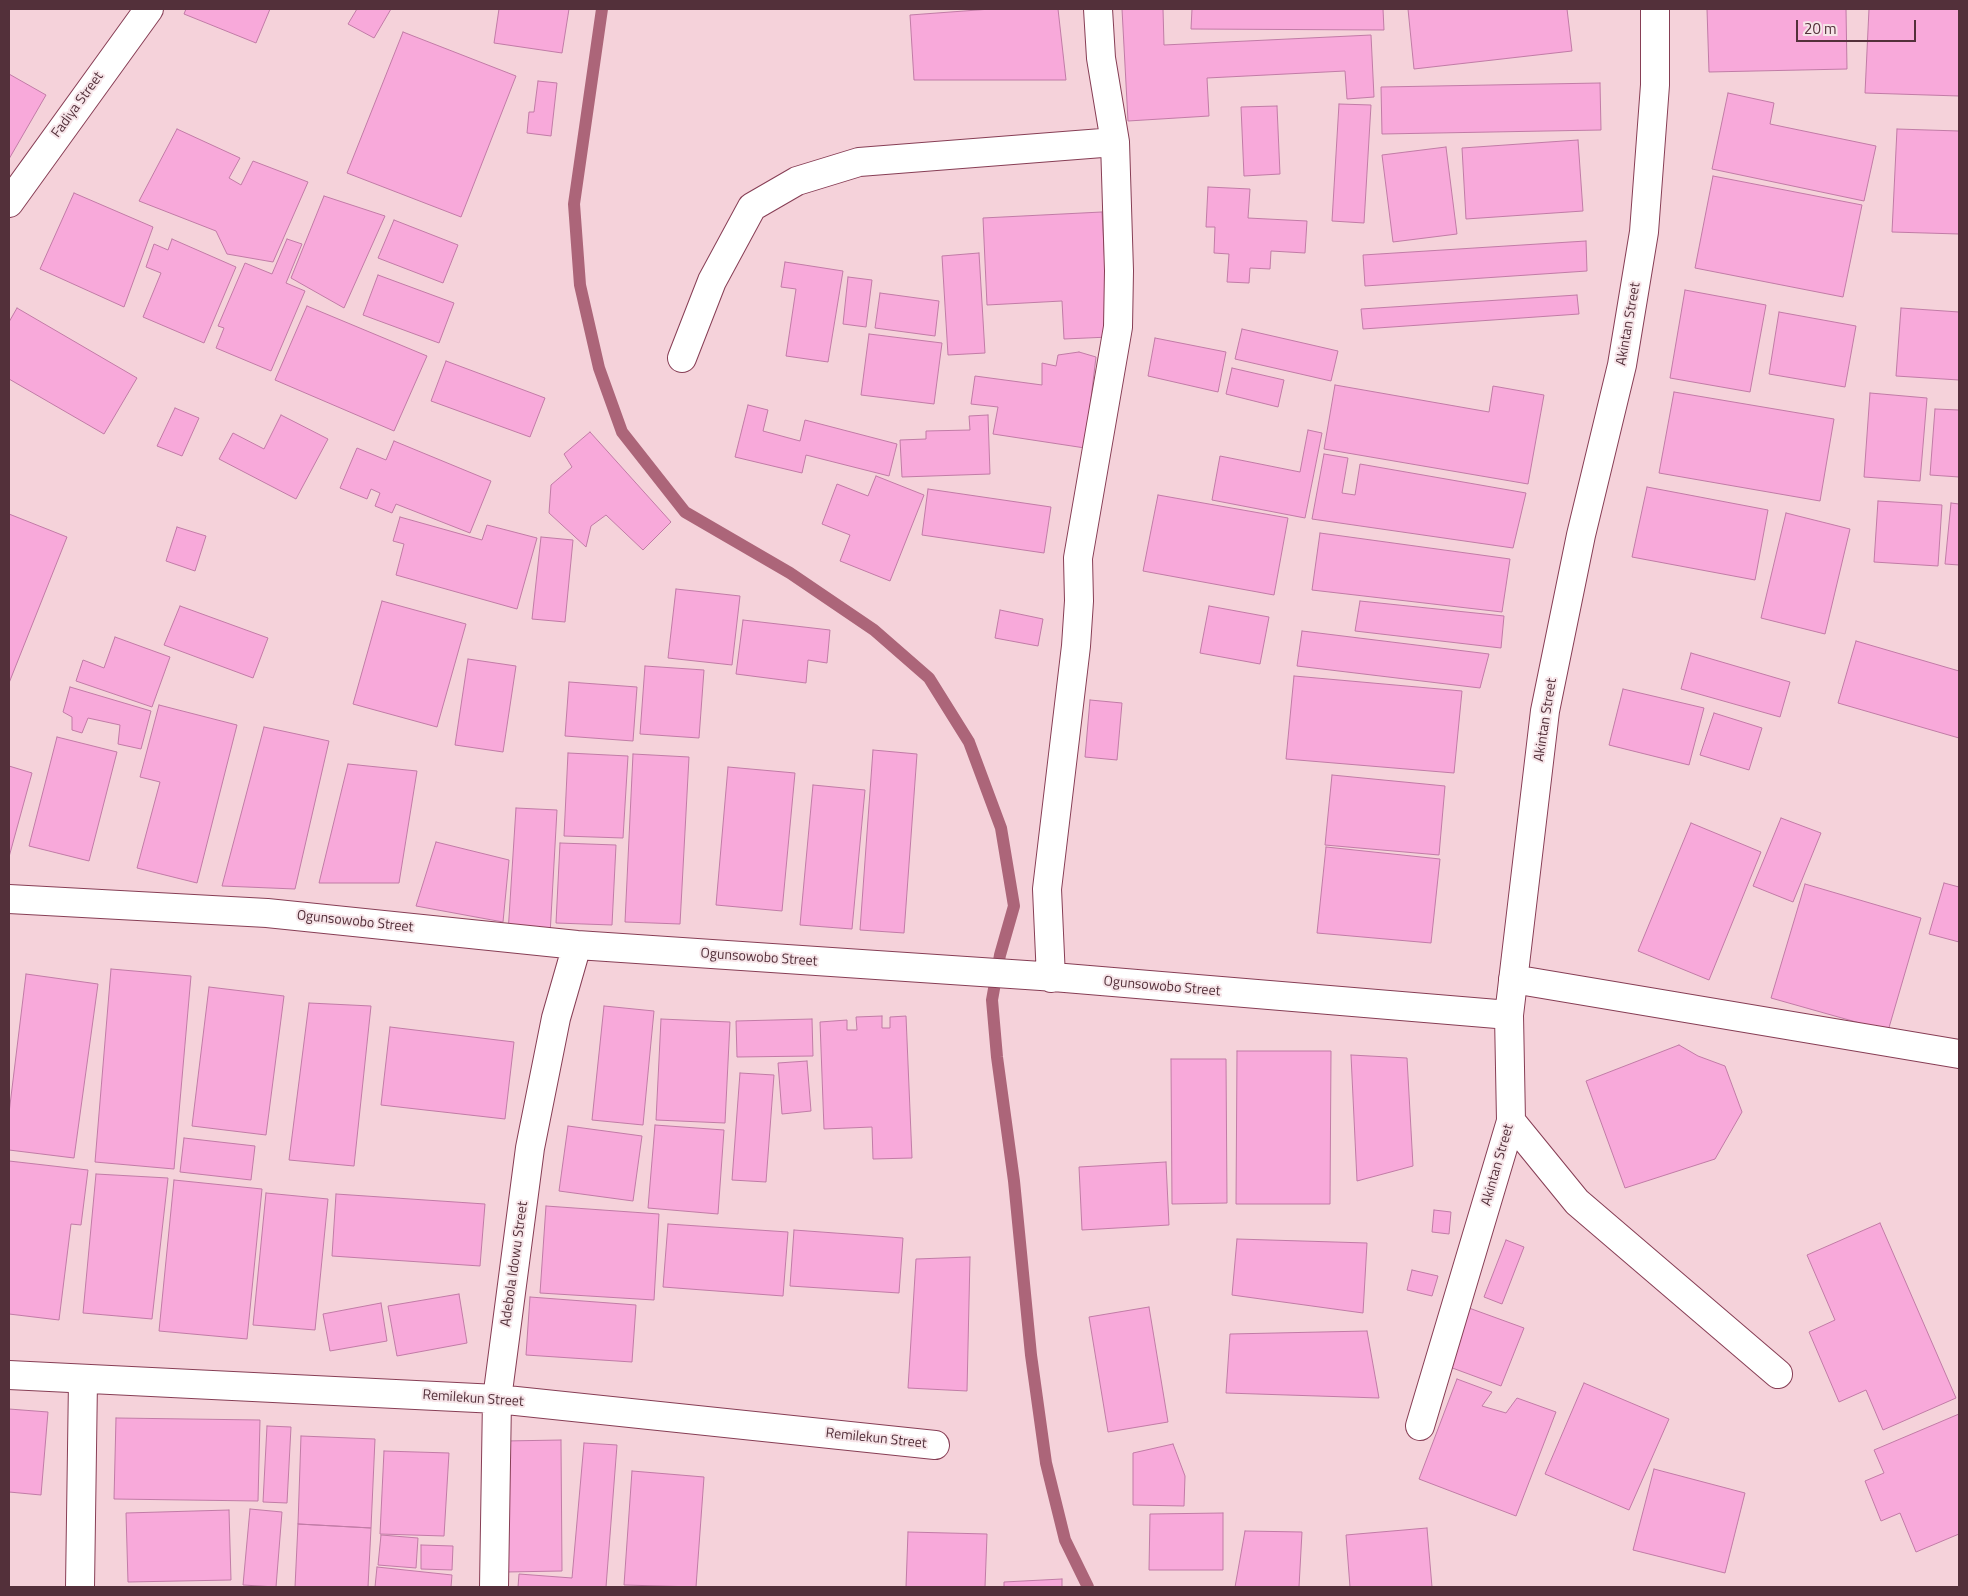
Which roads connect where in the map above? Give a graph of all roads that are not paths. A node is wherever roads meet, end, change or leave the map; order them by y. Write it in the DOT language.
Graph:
graph roads {
  1 [pos="149,9"];
  2 [pos="1098,9"];
  3 [pos="1655,9"];
  4 [pos="1115,142"];
  5 [pos="9,203"];
  6 [pos="682,358"];
  7 [pos="9,899"];
  8 [pos="577,945"];
  9 [pos="1046,977"];
  10 [pos="1513,980"];
  11 [pos="1508,1015"];
  12 [pos="1959,1054"];
  13 [pos="1511,1121"];
  14 [pos="1778,1374"];
  15 [pos="9,1375"];
  16 [pos="83,1380"];
  17 [pos="497,1399"];
  18 [pos="1420,1426"];
  19 [pos="936,1445"];
  20 [pos="80,1587"];
  21 [pos="494,1587"];
  1 -- 5 [label="street, Fadiya Street"];
  2 -- 4 [label="street"];
  3 -- 10 [label="street, Akintan Street"];
  4 -- 6 [label="street"];
  4 -- 9 [label="street"];
  7 -- 8 [label="street, Ogunsowobo Street"];
  8 -- 9 [label="street, Ogunsowobo Street"];
  8 -- 17 [label="street, Adebola Idowu Street"];
  9 -- 11 [label="street, Ogunsowobo Street"];
  10 -- 11 [label="street, Akintan Street"];
  10 -- 12 [label="street"];
  11 -- 13 [label="street, Akintan Street"];
  13 -- 14 [label="street"];
  13 -- 18 [label="street, Akintan Street"];
  15 -- 16 [label="street, Remilekun Street"];
  16 -- 17 [label="street, Remilekun Street"];
  16 -- 20 [label="street"];
  17 -- 19 [label="street, Remilekun Street"];
  17 -- 21 [label="street, Adebola Idowu Street"];
}
